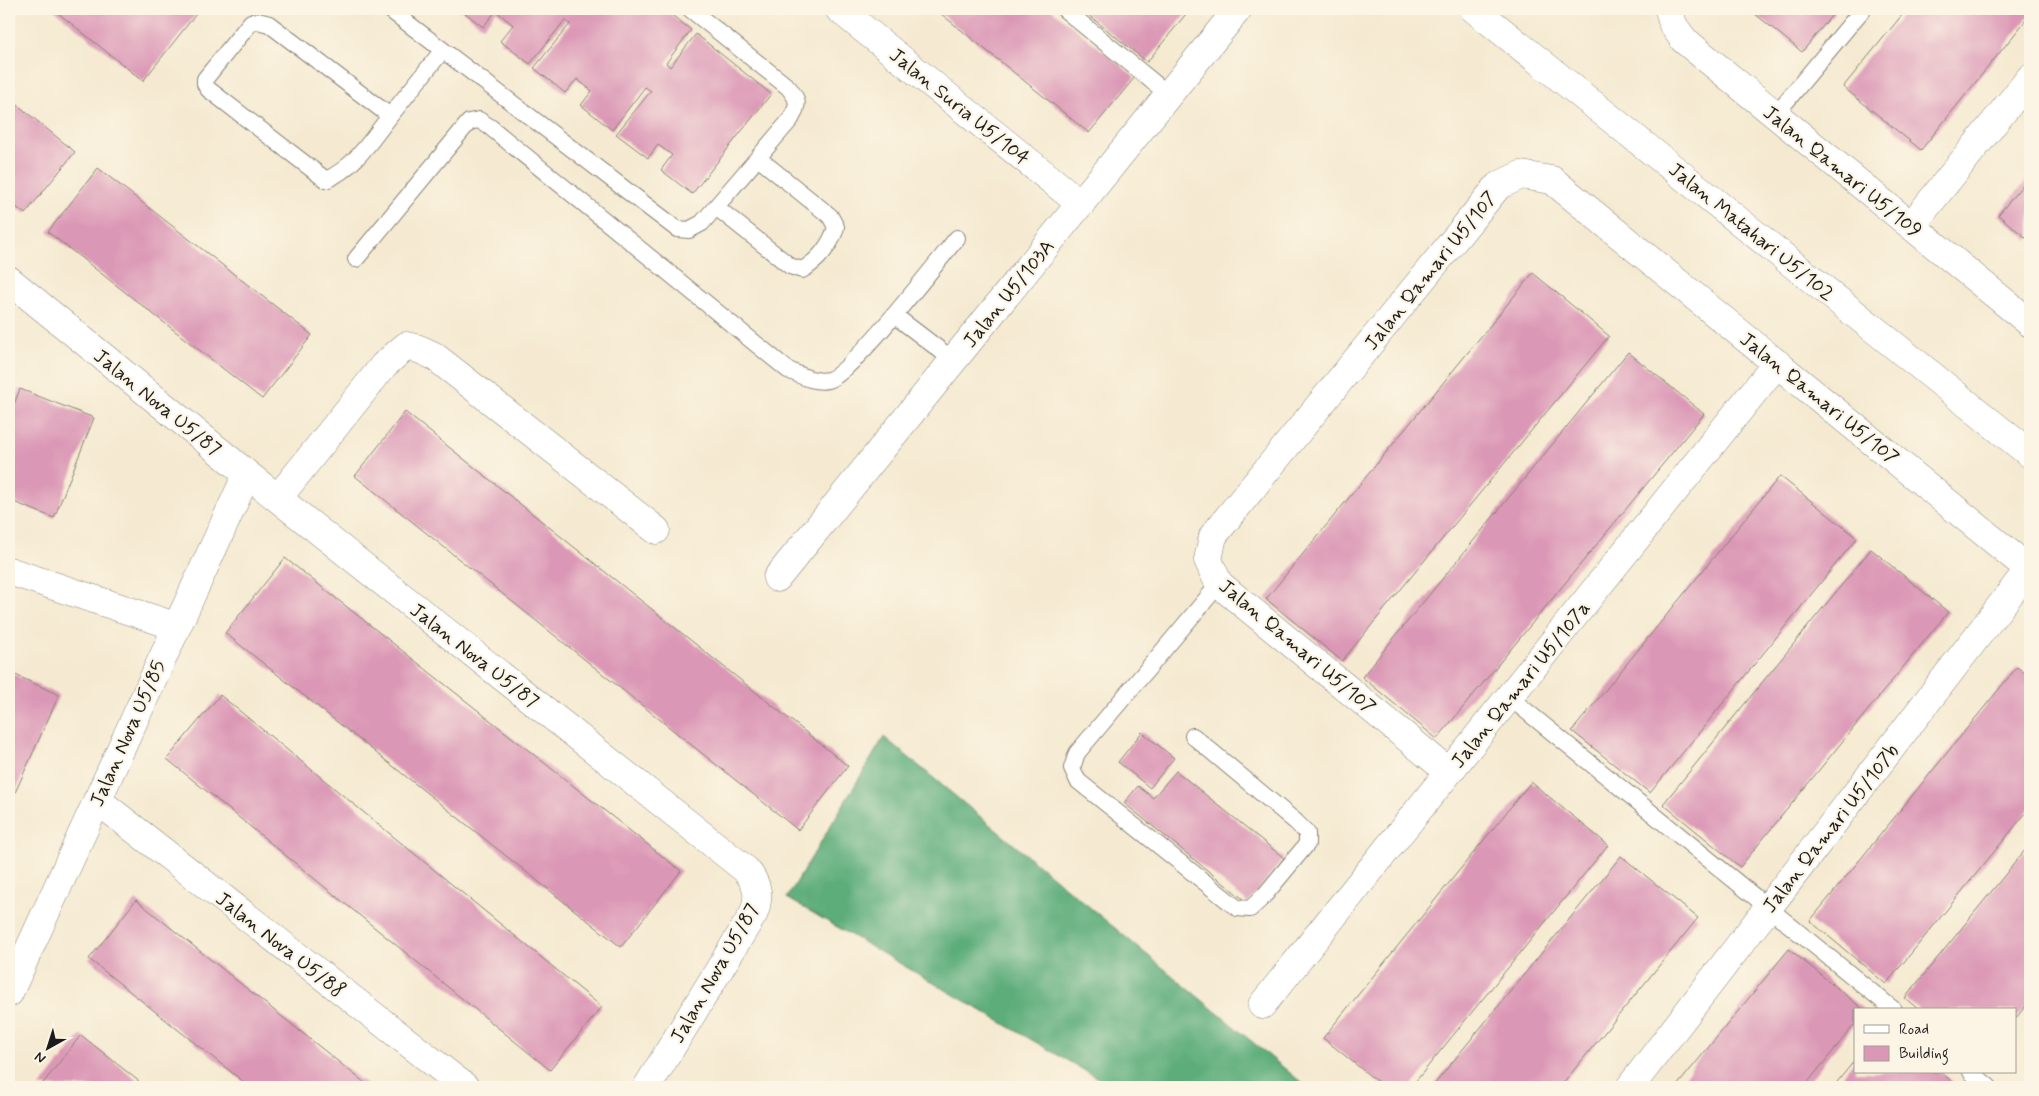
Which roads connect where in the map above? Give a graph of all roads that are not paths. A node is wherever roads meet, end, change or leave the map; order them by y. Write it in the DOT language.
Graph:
graph roads {
  1 [pos="389,9"];
  2 [pos="690,9"];
  3 [pos="839,9"];
  4 [pos="1064,9"];
  5 [pos="1238,9"];
  6 [pos="1474,9"];
  7 [pos="1669,9"];
  8 [pos="1862,9"];
  9 [pos="442,51"];
  10 [pos="2030,78"];
  11 [pos="1169,94"];
  12 [pos="1775,115"];
  13 [pos="390,116"];
  14 [pos="758,158"];
  15 [pos="1081,204"];
  16 [pos="716,207"];
  17 [pos="1911,226"];
  18 [pos="957,238"];
  19 [pos="356,259"];
  20 [pos="9,280"];
  21 [pos="894,315"];
  22 [pos="2030,323"];
  23 [pos="953,360"];
  24 [pos="1777,363"];
  25 [pos="2030,454"];
  26 [pos="246,474"];
  27 [pos="278,498"];
  28 [pos="656,530"];
  29 [pos="2030,570"];
  30 [pos="11,576"];
  31 [pos="777,578"];
  32 [pos="1219,584"];
  33 [pos="175,626"];
  34 [pos="1509,697"];
  35 [pos="1193,736"];
  36 [pos="1449,772"];
  37 [pos="97,800"];
  38 [pos="1768,908"];
  39 [pos="9,993"];
  40 [pos="1262,1004"];
  41 [pos="1892,1008"];
  42 [pos="1973,1074"];
  43 [pos="465,1087"];
  44 [pos="647,1087"];
  45 [pos="1630,1087"];
  46 [pos="1989,1087"];
  1 -- 9 [label="lane"];
  2 -- 14 [label="lane"];
  3 -- 15 [label="street, Jalan Suria U5/104"];
  4 -- 11 [label="lane"];
  5 -- 11 [label="street, Jalan U5/103A"];
  6 -- 25 [label="street, Jalan Matahari U5/102"];
  7 -- 12 [label="street, Jalan Qamari U5/109"];
  8 -- 12 [label="lane"];
  9 -- 13 [label="lane"];
  9 -- 16 [label="lane"];
  10 -- 17 [label="street"];
  11 -- 15 [label="street, Jalan U5/103A"];
  12 -- 17 [label="street, Jalan Qamari U5/109"];
  13 -- 13 [label="lane"];
  14 -- 16 [label="lane"];
  14 -- 16 [label="lane"];
  15 -- 23 [label="street, Jalan U5/103A"];
  17 -- 22 [label="street, Jalan Qamari U5/109"];
  18 -- 21 [label="lane"];
  19 -- 21 [label="lane"];
  20 -- 26 [label="street, Jalan Nova U5/87"];
  21 -- 23 [label="lane"];
  23 -- 31 [label="street, Jalan U5/103A"];
  24 -- 29 [label="street, Jalan Qamari U5/107"];
  24 -- 32 [label="street, Jalan Qamari U5/107"];
  24 -- 34 [label="street, Jalan Qamari U5/107a"];
  26 -- 27 [label="street, Jalan Nova U5/87"];
  26 -- 33 [label="street, Jalan Nova U5/85"];
  27 -- 28 [label="street"];
  27 -- 44 [label="street, Jalan Nova U5/87"];
  29 -- 38 [label="street, Jalan Qamari U5/107b"];
  30 -- 33 [label="street"];
  32 -- 35 [label="lane"];
  32 -- 36 [label="street, Jalan Qamari U5/107"];
  33 -- 37 [label="street, Jalan Nova U5/85"];
  34 -- 36 [label="street, Jalan Qamari U5/107a"];
  34 -- 38 [label="lane"];
  36 -- 40 [label="street, Jalan Qamari U5/107a"];
  37 -- 39 [label="street, Jalan Nova U5/85"];
  37 -- 43 [label="street, Jalan Nova U5/88"];
  38 -- 41 [label="lane"];
  38 -- 45 [label="street, Jalan Qamari U5/107b"];
  42 -- 46 [label="lane"];
}
